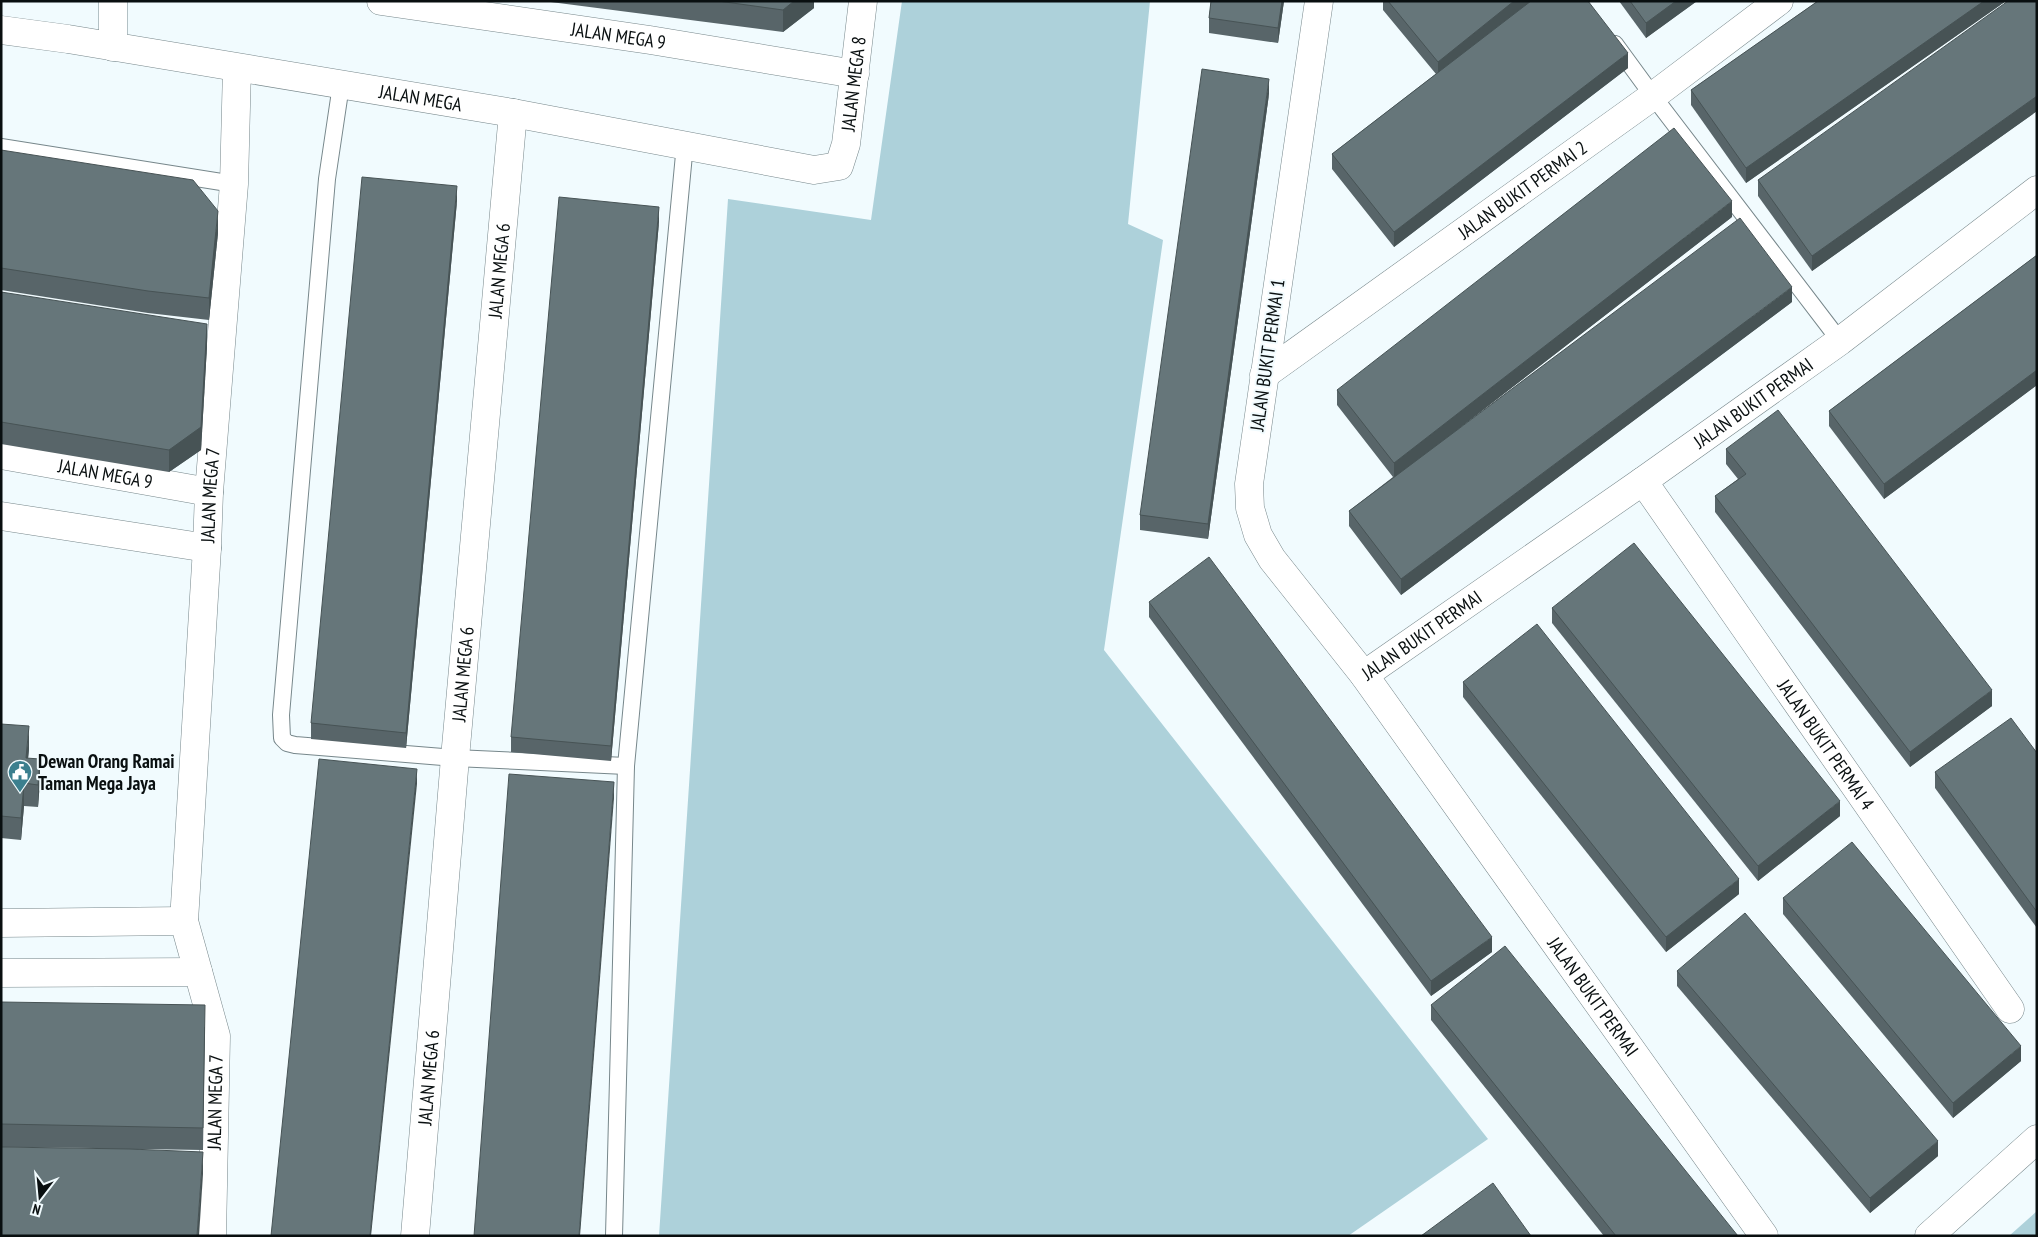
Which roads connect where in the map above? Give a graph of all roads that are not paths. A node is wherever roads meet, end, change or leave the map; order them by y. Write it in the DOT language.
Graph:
graph roads {
  1 [pos="113,1"];
  2 [pos="381,1"];
  3 [pos="863,1"];
  4 [pos="1319,1"];
  5 [pos="1778,1"];
  6 [pos="1,30"];
  7 [pos="1608,33"];
  8 [pos="113,47"];
  9 [pos="237,68"];
  10 [pos="854,74"];
  11 [pos="341,85"];
  12 [pos="1653,96"];
  13 [pos="513,113"];
  14 [pos="685,144"];
  15 [pos="1,147"];
  16 [pos="838,166"];
  17 [pos="234,184"];
  18 [pos="2037,190"];
  19 [pos="1840,341"];
  20 [pos="1264,375"];
  21 [pos="1,455"];
  22 [pos="1643,481"];
  23 [pos="209,492"];
  24 [pos="1,516"];
  25 [pos="207,548"];
  26 [pos="1364,675"];
  27 [pos="455,758"];
  28 [pos="626,766"];
  29 [pos="184,921"];
  30 [pos="1,923"];
  31 [pos="198,972"];
  32 [pos="1,973"];
  33 [pos="2010,1009"];
  34 [pos="2037,1139"];
  35 [pos="212,1236"];
  36 [pos="415,1236"];
  37 [pos="614,1236"];
  38 [pos="1764,1236"];
  39 [pos="1929,1236"];
  1 -- 8 [label="street"];
  2 -- 10 [label="street, JALAN MEGA 9"];
  3 -- 10 [label="street, JALAN MEGA 8"];
  4 -- 20 [label="street, JALAN BUKIT PERMAI 1"];
  5 -- 12 [label="street, JALAN BUKIT PERMAI 2"];
  6 -- 8 [label="street, JALAN MEGA"];
  7 -- 12 [label="lane"];
  8 -- 9 [label="street, JALAN MEGA"];
  9 -- 11 [label="street, JALAN MEGA"];
  9 -- 17 [label="street, JALAN MEGA 7"];
  10 -- 16 [label="street, JALAN MEGA 8"];
  11 -- 13 [label="street, JALAN MEGA"];
  11 -- 27 [label="lane"];
  12 -- 19 [label="lane"];
  12 -- 20 [label="street, JALAN BUKIT PERMAI 2"];
  13 -- 14 [label="street, JALAN MEGA"];
  13 -- 27 [label="street, JALAN MEGA 6"];
  14 -- 16 [label="street, JALAN MEGA"];
  14 -- 28 [label="lane"];
  15 -- 17 [label="lane"];
  17 -- 23 [label="street, JALAN MEGA 7"];
  18 -- 19 [label="street, JALAN BUKIT PERMAI"];
  19 -- 22 [label="street, JALAN BUKIT PERMAI"];
  20 -- 26 [label="street, JALAN BUKIT PERMAI 1"];
  21 -- 23 [label="street, JALAN MEGA 9"];
  22 -- 26 [label="street, JALAN BUKIT PERMAI"];
  22 -- 33 [label="street, JALAN BUKIT PERMAI 4"];
  23 -- 25 [label="street, JALAN MEGA 7"];
  24 -- 25 [label="street"];
  25 -- 29 [label="street, JALAN MEGA 7"];
  26 -- 38 [label="street, JALAN BUKIT PERMAI"];
  27 -- 28 [label="lane"];
  27 -- 36 [label="street, JALAN MEGA 6"];
  28 -- 37 [label="lane"];
  29 -- 30 [label="street"];
  29 -- 31 [label="street, JALAN MEGA 7"];
  31 -- 32 [label="street"];
  31 -- 35 [label="street, JALAN MEGA 7"];
  34 -- 39 [label="street"];
}
